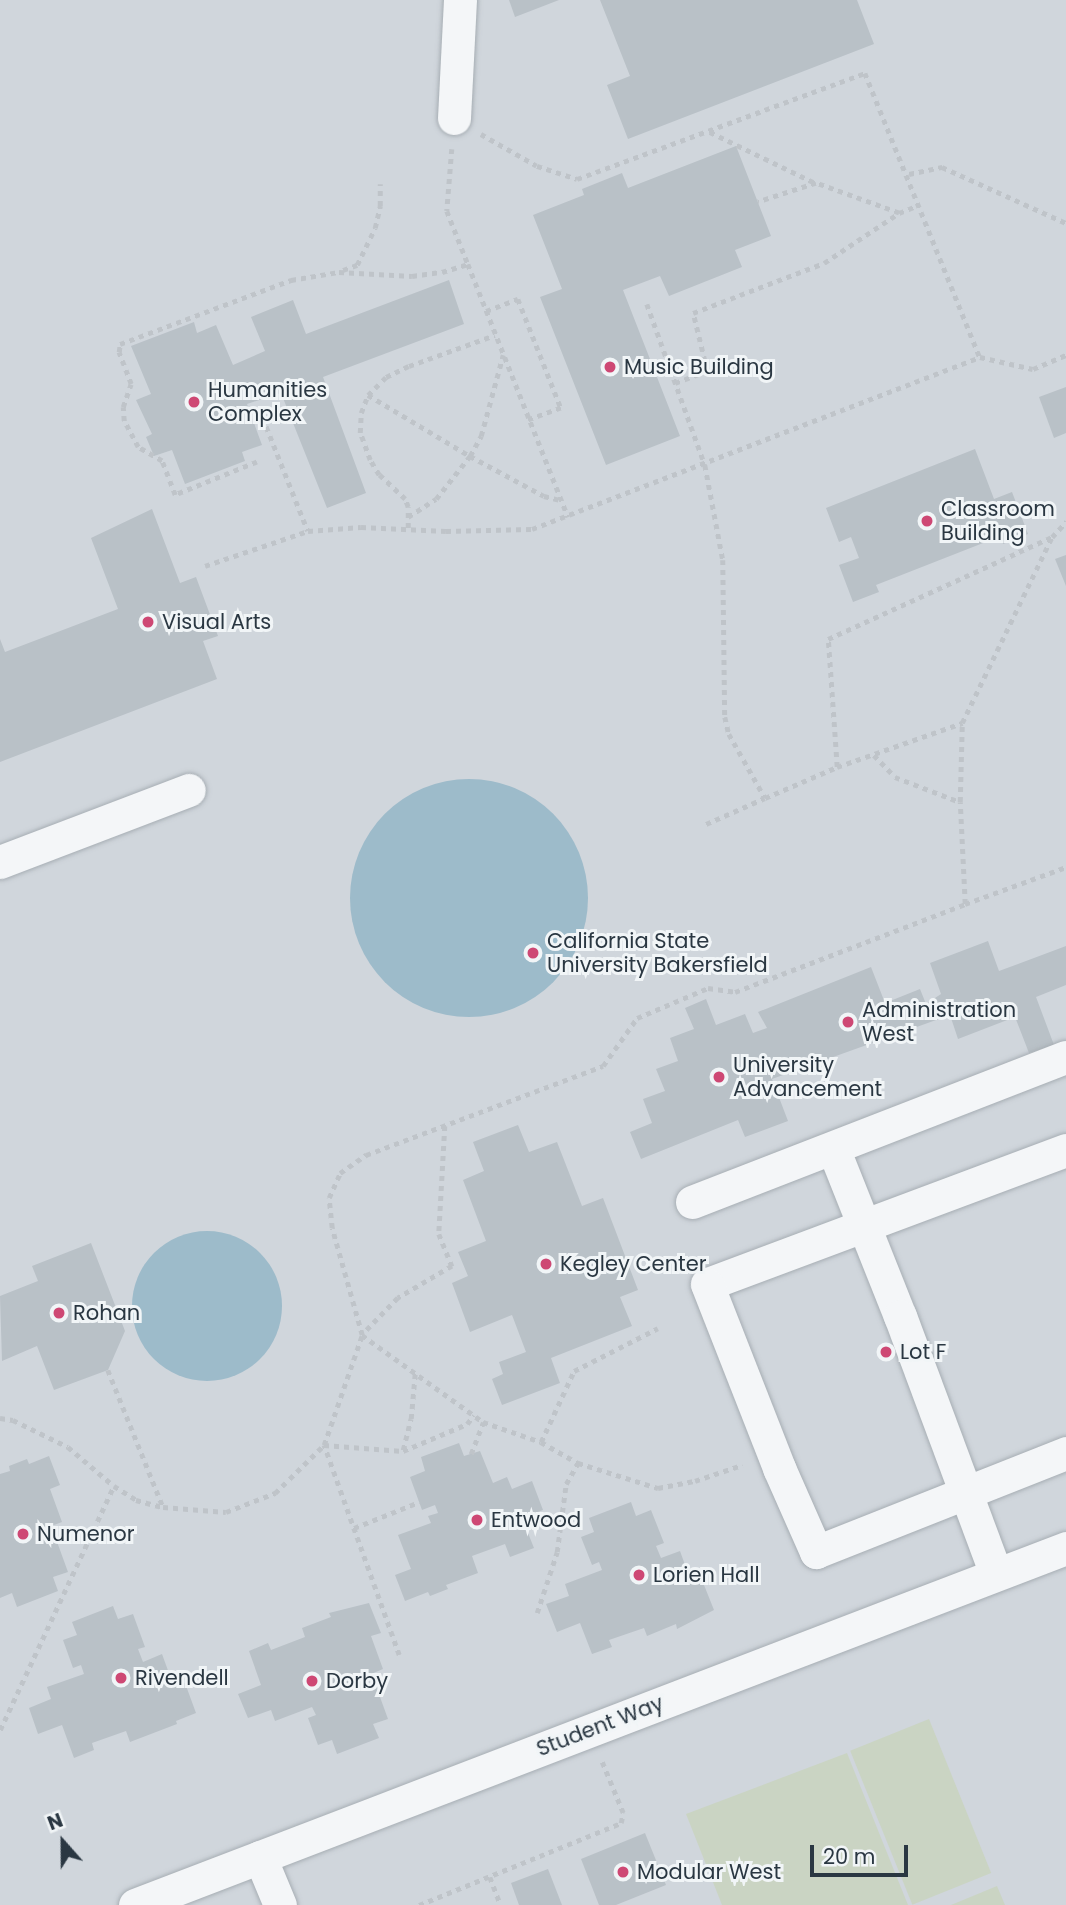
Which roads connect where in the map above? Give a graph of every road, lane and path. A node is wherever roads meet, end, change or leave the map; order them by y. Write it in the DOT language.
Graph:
graph roads {
  1 [pos="460,0"];
  2 [pos="454,118"];
  3 [pos="709,132"];
  4 [pos="909,174"];
  5 [pos="380,184"];
  6 [pos="816,184"];
  7 [pos="758,202"];
  8 [pos="919,205"];
  9 [pos="899,213"];
  10 [pos="1066,223"];
  11 [pos="468,264"];
  12 [pos="339,272"];
  13 [pos="647,304"];
  14 [pos="486,311"];
  15 [pos="495,335"];
  16 [pos="503,355"];
  17 [pos="1066,355"];
  18 [pos="980,356"];
  19 [pos="675,383"];
  20 [pos="368,395"];
  21 [pos="259,408"];
  22 [pos="528,420"];
  23 [pos="470,456"];
  24 [pos="257,461"];
  25 [pos="705,465"];
  26 [pos="561,500"];
  27 [pos="408,517"];
  28 [pos="568,517"];
  29 [pos="1066,522"];
  30 [pos="408,528"];
  31 [pos="308,531"];
  32 [pos="1052,537"];
  33 [pos="205,566"];
  34 [pos="962,723"];
  35 [pos="874,755"];
  36 [pos="837,766"];
  37 [pos="189,790"];
  38 [pos="765,798"];
  39 [pos="960,803"];
  40 [pos="706,824"];
  41 [pos="0,862"];
  42 [pos="1066,867"];
  43 [pos="965,904"];
  44 [pos="1066,1058"];
  45 [pos="445,1126"];
  46 [pos="833,1148"];
  47 [pos="1066,1150"];
  48 [pos="692,1202"];
  49 [pos="864,1226"];
  50 [pos="658,1328"];
  51 [pos="362,1335"];
  52 [pos="108,1370"];
  53 [pos="415,1372"];
  54 [pos="474,1415"];
  55 [pos="0,1418"];
  56 [pos="483,1422"];
  57 [pos="541,1443"];
  58 [pos="324,1444"];
  59 [pos="403,1451"];
  60 [pos="1066,1453"];
  61 [pos="471,1454"];
  62 [pos="578,1463"];
  63 [pos="746,1464"];
  64 [pos="114,1486"];
  65 [pos="966,1493"];
  66 [pos="419,1502"];
  67 [pos="163,1507"];
  68 [pos="354,1528"];
  69 [pos="1066,1548"];
  70 [pos="996,1574"];
  71 [pos="537,1613"];
  72 [pos="399,1655"];
  73 [pos="0,1730"];
  74 [pos="601,1761"];
  75 [pos="260,1857"];
  76 [pos="490,1877"];
  77 [pos="188,1896"];
  78 [pos="135,1905"];
  79 [pos="279,1905"];
  80 [pos="419,1905"];
  81 [pos="501,1905"];
  1 -- 2 [label="street"];
  2 -- 3 [label="path"];
  2 -- 11 [label="path"];
  3 -- 4 [label="path"];
  3 -- 6 [label="path"];
  4 -- 8 [label="path"];
  4 -- 10 [label="path"];
  5 -- 12 [label="path"];
  6 -- 7 [label="path"];
  6 -- 9 [label="path"];
  8 -- 9 [label="path"];
  8 -- 18 [label="path"];
  9 -- 19 [label="path"];
  11 -- 12 [label="path"];
  11 -- 14 [label="path"];
  12 -- 24 [label="path"];
  13 -- 19 [label="path"];
  14 -- 15 [label="path"];
  14 -- 22 [label="path"];
  15 -- 16 [label="path"];
  15 -- 20 [label="path"];
  16 -- 22 [label="path"];
  16 -- 23 [label="path"];
  17 -- 18 [label="path"];
  18 -- 25 [label="path"];
  19 -- 25 [label="path"];
  20 -- 23 [label="path"];
  20 -- 27 [label="path"];
  21 -- 31 [label="path"];
  22 -- 26 [label="path"];
  23 -- 26 [label="path"];
  23 -- 27 [label="path"];
  25 -- 28 [label="path"];
  25 -- 38 [label="path"];
  26 -- 28 [label="path"];
  27 -- 30 [label="path"];
  28 -- 30 [label="path"];
  29 -- 32 [label="path"];
  30 -- 31 [label="path"];
  31 -- 33 [label="path"];
  32 -- 34 [label="path"];
  32 -- 36 [label="path"];
  34 -- 35 [label="path"];
  34 -- 39 [label="path"];
  35 -- 36 [label="path"];
  35 -- 39 [label="path"];
  36 -- 38 [label="path"];
  37 -- 41 [label="street"];
  38 -- 40 [label="path"];
  39 -- 43 [label="path"];
  42 -- 43 [label="path"];
  43 -- 45 [label="path"];
  44 -- 46 [label="street"];
  45 -- 51 [label="path"];
  45 -- 51 [label="path"];
  46 -- 48 [label="street"];
  46 -- 49 [label="street"];
  47 -- 49 [label="street"];
  49 -- 65 [label="street"];
  49 -- 65 [label="street"];
  50 -- 57 [label="path"];
  51 -- 53 [label="path"];
  51 -- 58 [label="path"];
  52 -- 67 [label="path"];
  53 -- 54 [label="path"];
  53 -- 59 [label="path"];
  54 -- 56 [label="path"];
  54 -- 59 [label="path"];
  55 -- 64 [label="path"];
  56 -- 57 [label="path"];
  56 -- 61 [label="path"];
  57 -- 62 [label="path"];
  58 -- 59 [label="path"];
  58 -- 67 [label="path"];
  58 -- 68 [label="path"];
  60 -- 65 [label="street"];
  62 -- 63 [label="path"];
  62 -- 71 [label="path"];
  64 -- 67 [label="path"];
  64 -- 73 [label="path"];
  65 -- 70 [label="street"];
  66 -- 68 [label="path"];
  68 -- 72 [label="path"];
  69 -- 70 [label="street, Student Way"];
  70 -- 75 [label="street, Student Way"];
  74 -- 76 [label="path"];
  75 -- 77 [label="street, Student Way"];
  75 -- 79 [label="street"];
  76 -- 80 [label="path"];
  76 -- 81 [label="path"];
  77 -- 78 [label="street, Student Way"];
}
